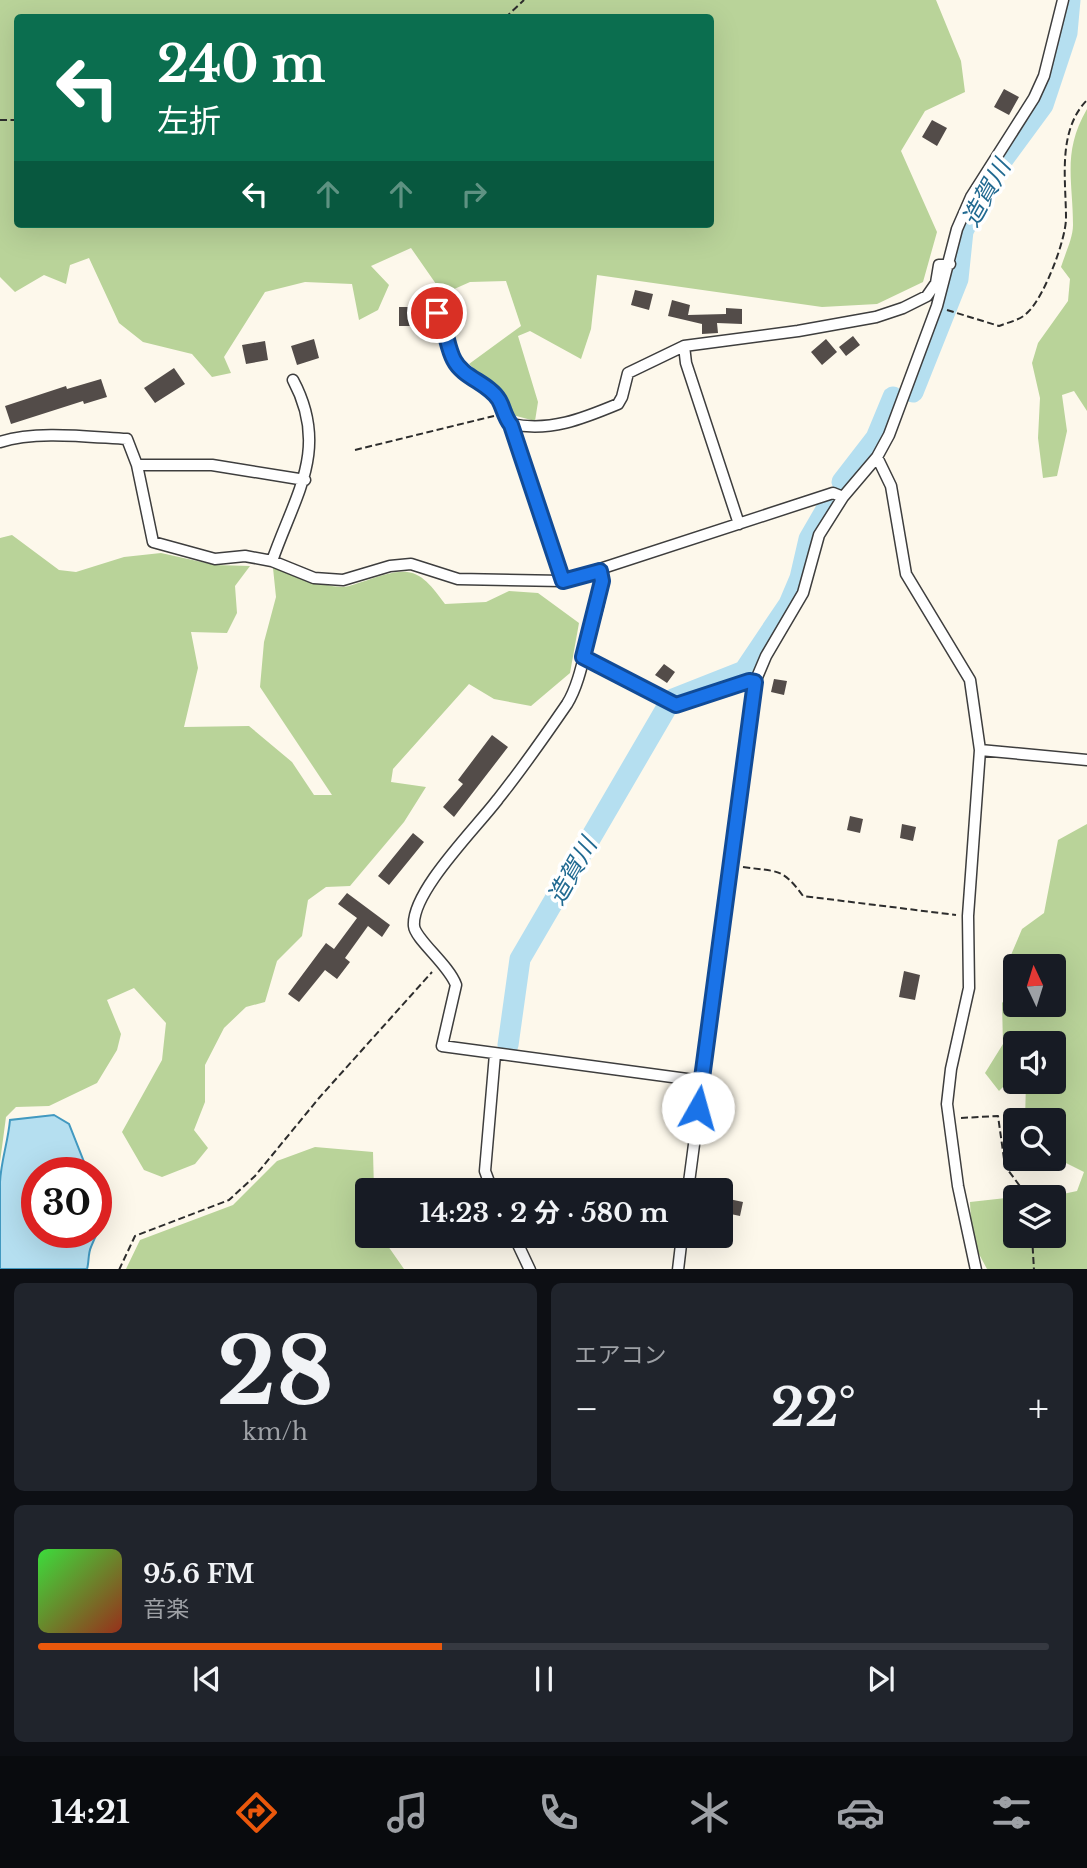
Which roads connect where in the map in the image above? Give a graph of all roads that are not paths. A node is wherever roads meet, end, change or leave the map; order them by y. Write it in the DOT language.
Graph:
graph roads {
  1 [pos="1063,0"];
  2 [pos="950,264"];
  3 [pos="437,313"];
  4 [pos="684,346"];
  5 [pos="293,380"];
  6 [pos="511,425"];
  7 [pos="0,442"];
  8 [pos="877,457"];
  9 [pos="137,465"];
  10 [pos="305,480"];
  11 [pos="843,497"];
  12 [pos="739,524"];
  13 [pos="272,561"];
  14 [pos="600,571"];
  15 [pos="563,581"];
  16 [pos="583,657"];
  17 [pos="755,682"];
  18 [pos="980,750"];
  19 [pos="1087,760"];
  20 [pos="495,1054"];
  21 [pos="702,1081"];
  22 [pos="488,1178"];
  23 [pos="690,1178"];
  24 [pos="520,1248"];
  25 [pos="681,1248"];
  26 [pos="530,1269"];
  27 [pos="678,1269"];
  28 [pos="976,1269"];
  1 -- 2 [label="street"];
  2 -- 4 [label="street"];
  2 -- 8 [label="street"];
  3 -- 6 [label="street"];
  4 -- 6 [label="street"];
  4 -- 12 [label="street"];
  5 -- 10 [label="street"];
  6 -- 15 [label="street"];
  7 -- 9 [label="street"];
  8 -- 11 [label="street"];
  8 -- 18 [label="street"];
  9 -- 10 [label="street"];
  9 -- 13 [label="street"];
  10 -- 13 [label="street"];
  11 -- 12 [label="street"];
  11 -- 17 [label="street"];
  12 -- 14 [label="street"];
  13 -- 15 [label="street"];
  14 -- 15 [label="street"];
  14 -- 16 [label="street"];
  16 -- 17 [label="street"];
  16 -- 20 [label="street"];
  17 -- 21 [label="street"];
  18 -- 19 [label="street"];
  18 -- 28 [label="street"];
  20 -- 21 [label="street"];
  20 -- 22 [label="street"];
  21 -- 23 [label="street"];
  24 -- 26 [label="street"];
  25 -- 27 [label="street"];
}
